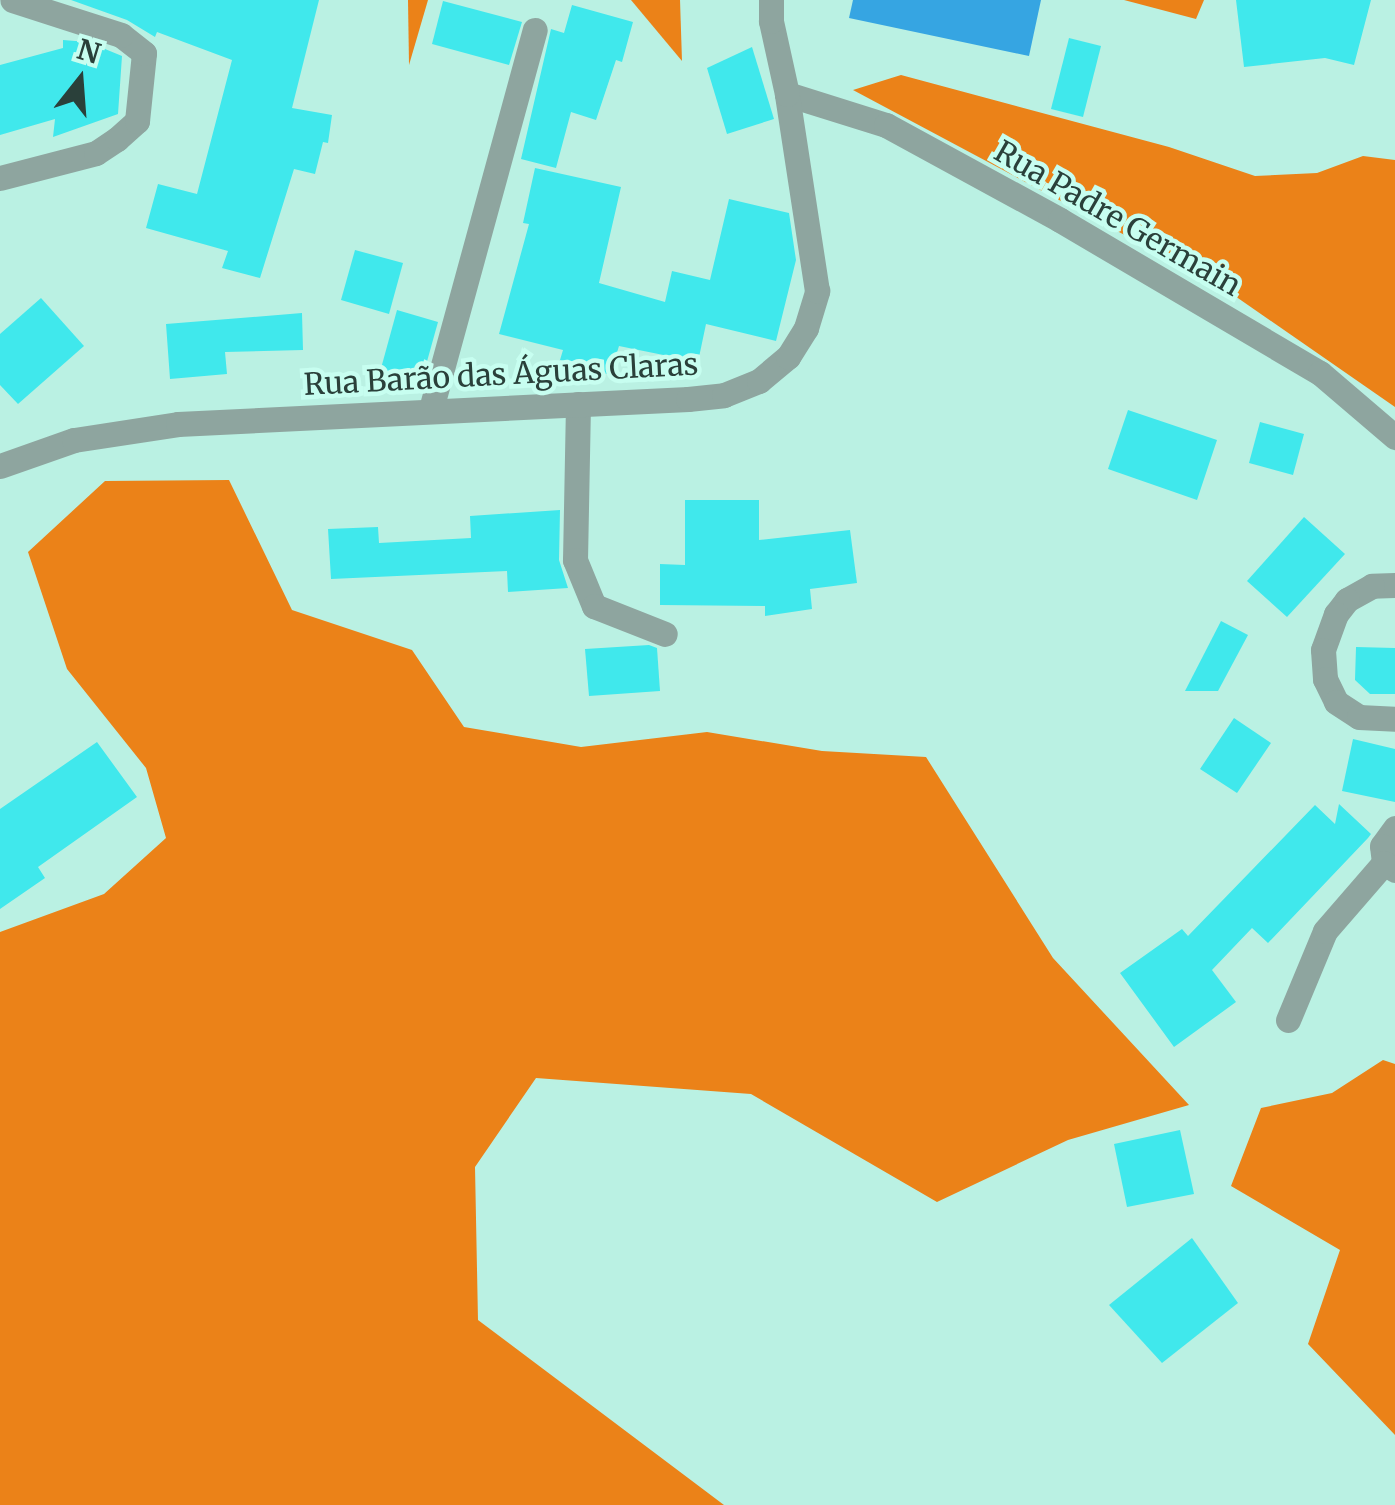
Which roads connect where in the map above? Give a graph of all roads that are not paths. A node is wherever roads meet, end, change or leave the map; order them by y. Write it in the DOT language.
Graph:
graph roads {
  1 [pos="12,0"];
  2 [pos="772,0"];
  3 [pos="535,30"];
  4 [pos="787,94"];
  5 [pos="0,178"];
  6 [pos="578,404"];
  7 [pos="430,409"];
  8 [pos="1395,437"];
  9 [pos="0,466"];
  10 [pos="1395,585"];
  11 [pos="665,634"];
  12 [pos="1395,720"];
  13 [pos="1395,828"];
  14 [pos="1390,867"];
  15 [pos="1288,1020"];
  1 -- 5 [label="street"];
  2 -- 4 [label="street, Rua Barão das Águas Claras"];
  3 -- 7 [label="street"];
  4 -- 6 [label="street, Rua Barão das Águas Claras"];
  4 -- 8 [label="street, Rua Padre Germain"];
  6 -- 7 [label="street, Rua Barão das Águas Claras"];
  6 -- 11 [label="street"];
  7 -- 9 [label="street, Rua Barão das Águas Claras"];
  10 -- 12 [label="street"];
  13 -- 14 [label="street"];
  14 -- 15 [label="street"];
}
